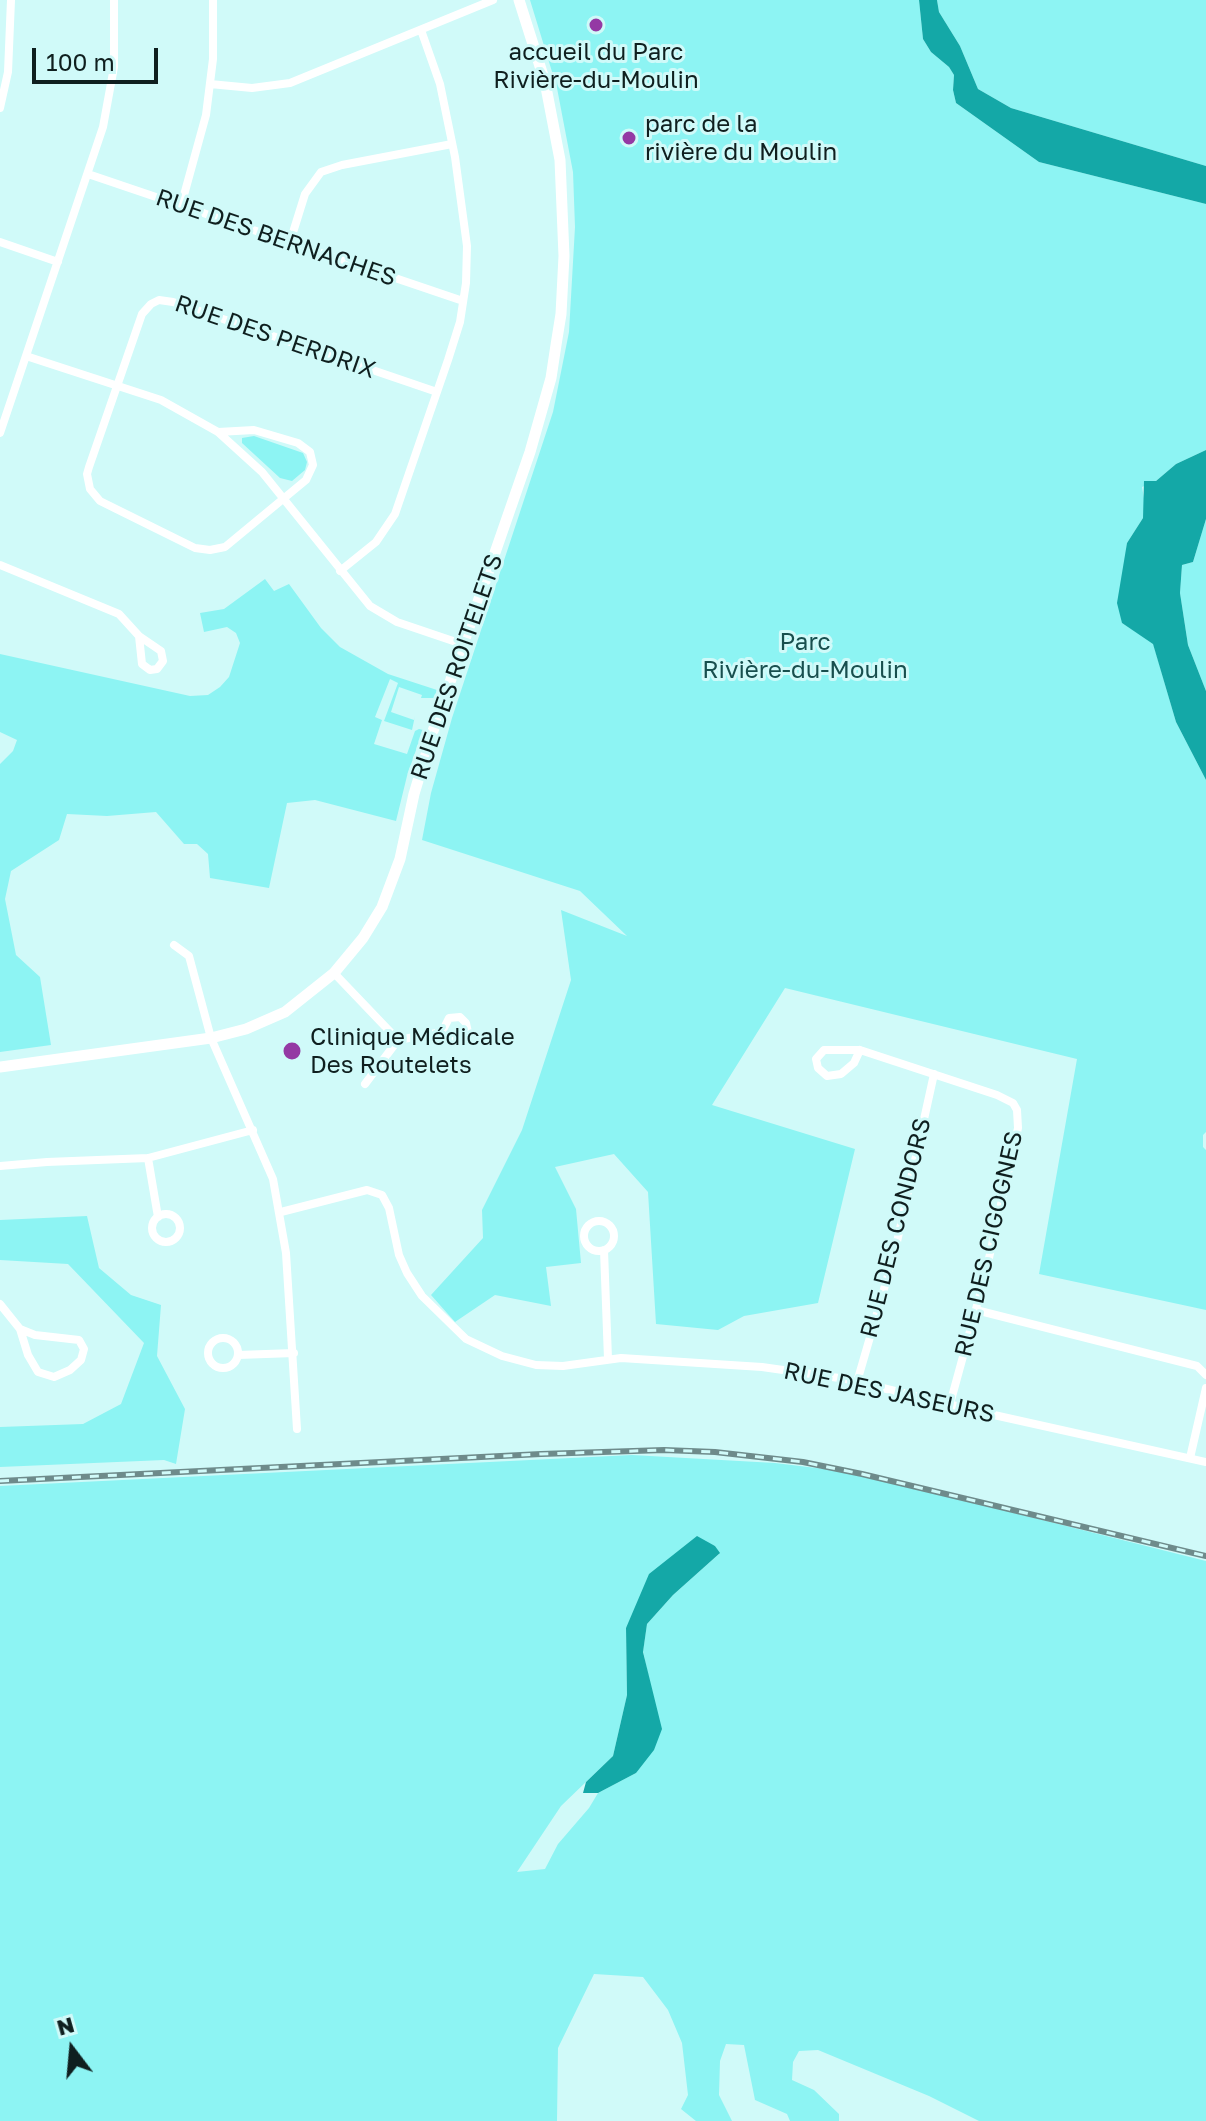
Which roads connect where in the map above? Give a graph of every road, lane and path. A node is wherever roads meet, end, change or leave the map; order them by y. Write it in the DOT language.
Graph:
graph roads {
  1 [pos="11,0"];
  2 [pos="114,0"];
  3 [pos="213,0"];
  4 [pos="493,0"];
  5 [pos="519,0"];
  6 [pos="421,30"];
  7 [pos="210,84"];
  8 [pos="0,108"];
  9 [pos="452,144"];
  10 [pos="88,174"];
  11 [pos="181,206"];
  12 [pos="0,242"];
  13 [pos="290,242"];
  14 [pos="58,262"];
  15 [pos="463,301"];
  16 [pos="26,356"];
  17 [pos="117,385"];
  18 [pos="437,392"];
  19 [pos="218,432"];
  20 [pos="0,433"];
  21 [pos="284,499"];
  22 [pos="0,565"];
  23 [pos="340,571"];
  24 [pos="139,636"];
  25 [pos="462,644"];
  26 [pos="174,945"];
  27 [pos="334,973"];
  28 [pos="442,1032"];
  29 [pos="211,1038"];
  30 [pos="398,1040"];
  31 [pos="860,1050"];
  32 [pos="0,1067"];
  33 [pos="934,1074"];
  34 [pos="365,1084"];
  35 [pos="253,1130"];
  36 [pos="148,1158"];
  37 [pos="0,1166"];
  38 [pos="281,1212"];
  39 [pos="158,1217"];
  40 [pos="604,1250"];
  41 [pos="0,1304"];
  42 [pos="976,1310"];
  43 [pos="20,1329"];
  44 [pos="294,1353"];
  45 [pos="238,1355"];
  46 [pos="608,1359"];
  47 [pos="1206,1375"];
  48 [pos="857,1382"];
  49 [pos="1206,1388"];
  50 [pos="950,1404"];
  51 [pos="297,1429"];
  52 [pos="1190,1458"];
  53 [pos="1206,1462"];
  1 -- 8 [label="street"];
  2 -- 10 [label="street"];
  3 -- 7 [label="street"];
  4 -- 6 [label="street"];
  5 -- 25 [label="street, RUE DES ROITELETS"];
  6 -- 7 [label="street"];
  6 -- 9 [label="street"];
  7 -- 11 [label="street"];
  9 -- 13 [label="street"];
  9 -- 15 [label="street"];
  10 -- 11 [label="street, RUE DES BERNACHES"];
  10 -- 14 [label="street"];
  11 -- 13 [label="street, RUE DES BERNACHES"];
  12 -- 14 [label="street"];
  13 -- 15 [label="street, RUE DES BERNACHES"];
  14 -- 16 [label="street"];
  15 -- 18 [label="street"];
  16 -- 17 [label="street"];
  16 -- 20 [label="street"];
  17 -- 18 [label="street, RUE DES PERDRIX"];
  17 -- 19 [label="street"];
  17 -- 21 [label="street, RUE DES PERDRIX"];
  18 -- 23 [label="street"];
  19 -- 21 [label="street"];
  19 -- 21 [label="street, RUE DES PERDRIX"];
  21 -- 23 [label="street"];
  22 -- 24 [label="street"];
  23 -- 25 [label="street"];
  25 -- 27 [label="street, RUE DES ROITELETS"];
  26 -- 29 [label="street"];
  27 -- 29 [label="street, RUE DES ROITELETS"];
  27 -- 30 [label="street"];
  28 -- 30 [label="street"];
  29 -- 32 [label="street, RUE DES ROITELETS"];
  29 -- 35 [label="street"];
  30 -- 34 [label="street"];
  31 -- 31 [label="street, RUE DES CIGOGNES"];
  31 -- 33 [label="street, RUE DES CIGOGNES"];
  33 -- 42 [label="street, RUE DES CIGOGNES"];
  33 -- 48 [label="street, RUE DES CONDORS"];
  35 -- 36 [label="street"];
  35 -- 38 [label="street"];
  36 -- 37 [label="street"];
  36 -- 39 [label="street"];
  38 -- 44 [label="street"];
  38 -- 46 [label="street, RUE DES JASEURS"];
  40 -- 46 [label="street"];
  41 -- 43 [label="street"];
  42 -- 47 [label="street"];
  42 -- 50 [label="street, RUE DES CIGOGNES"];
  43 -- 43 [label="street"];
  44 -- 45 [label="street"];
  44 -- 51 [label="street"];
  46 -- 48 [label="street, RUE DES JASEURS"];
  48 -- 50 [label="street, RUE DES JASEURS"];
  49 -- 52 [label="street"];
  50 -- 52 [label="street, RUE DES JASEURS"];
  52 -- 53 [label="street, RUE DES JASEURS"];
}
